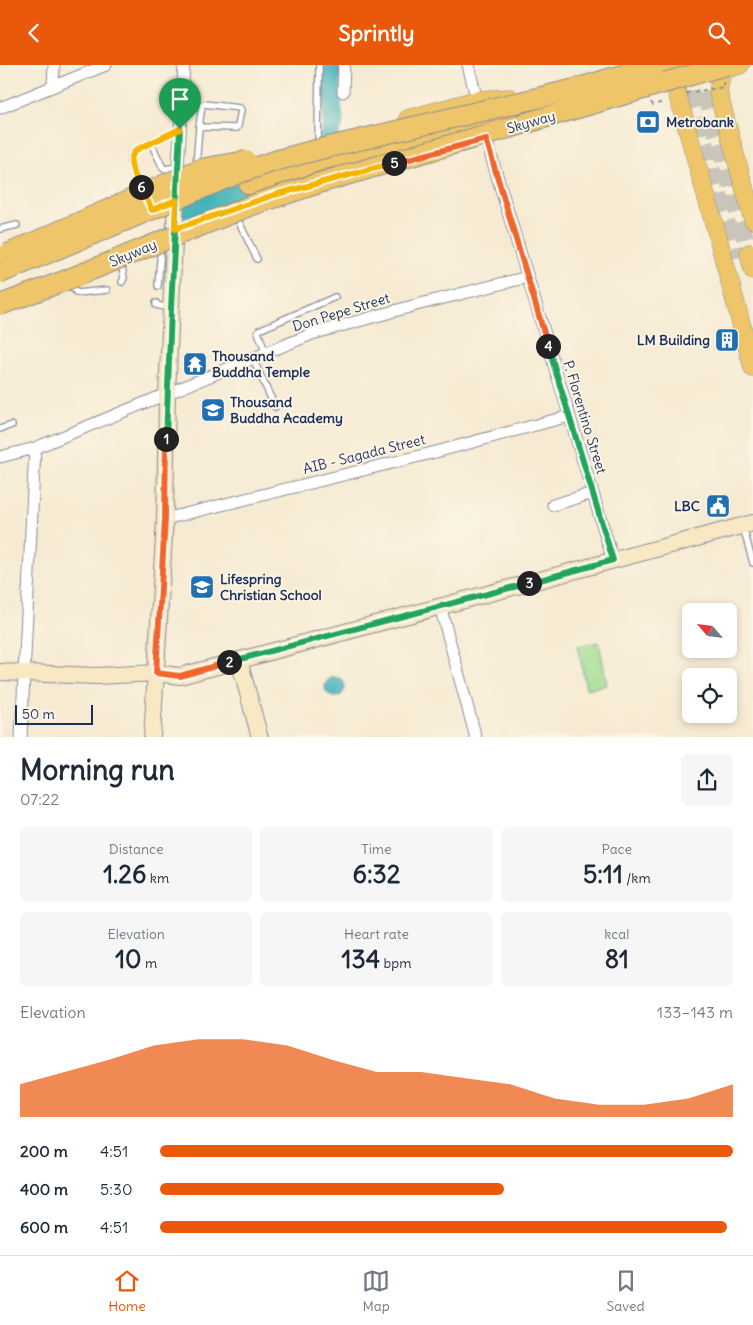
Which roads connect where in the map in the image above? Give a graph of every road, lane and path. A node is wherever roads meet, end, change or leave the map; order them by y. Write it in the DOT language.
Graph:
graph roads {
  1 [pos="54,65"];
  2 [pos="106,65"];
  3 [pos="184,65"];
  4 [pos="319,65"];
  5 [pos="344,65"];
  6 [pos="468,65"];
  7 [pos="630,65"];
  8 [pos="656,65"];
  9 [pos="669,65"];
  10 [pos="689,65"];
  11 [pos="740,65"];
  12 [pos="724,67"];
  13 [pos="675,85"];
  14 [pos="53,87"];
  15 [pos="343,92"];
  16 [pos="527,97"];
  17 [pos="477,100"];
  18 [pos="667,101"];
  19 [pos="653,105"];
  20 [pos="0,109"];
  21 [pos="199,127"];
  22 [pos="180,129"];
  23 [pos="486,139"];
  24 [pos="151,143"];
  25 [pos="348,144"];
  26 [pos="320,154"];
  27 [pos="278,160"];
  28 [pos="178,167"];
  29 [pos="197,183"];
  30 [pos="176,200"];
  31 [pos="232,209"];
  32 [pos="152,210"];
  33 [pos="753,220"];
  34 [pos="17,225"];
  35 [pos="0,229"];
  36 [pos="168,232"];
  37 [pos="119,253"];
  38 [pos="4,256"];
  39 [pos="257,259"];
  40 [pos="746,260"];
  41 [pos="173,263"];
  42 [pos="0,273"];
  43 [pos="0,277"];
  44 [pos="63,277"];
  45 [pos="158,277"];
  46 [pos="528,277"];
  47 [pos="122,282"];
  48 [pos="0,285"];
  49 [pos="158,286"];
  50 [pos="107,290"];
  51 [pos="335,297"];
  52 [pos="0,303"];
  53 [pos="753,323"];
  54 [pos="266,354"];
  55 [pos="253,359"];
  56 [pos="753,368"];
  57 [pos="167,394"];
  58 [pos="275,407"];
  59 [pos="569,416"];
  60 [pos="12,425"];
  61 [pos="0,429"];
  62 [pos="35,448"];
  63 [pos="0,457"];
  64 [pos="593,493"];
  65 [pos="553,505"];
  66 [pos="165,519"];
  67 [pos="748,524"];
  68 [pos="613,560"];
  69 [pos="753,563"];
  70 [pos="440,606"];
  71 [pos="239,660"];
  72 [pos="0,672"];
  73 [pos="24,673"];
  74 [pos="156,673"];
  75 [pos="20,737"];
  76 [pos="152,737"];
  77 [pos="260,737"];
  78 [pos="476,737"];
  1 -- 14 [label="street"];
  2 -- 14 [label="street"];
  3 -- 22 [label="street"];
  4 -- 26 [label="lane"];
  5 -- 15 [label="street"];
  6 -- 17 [label="street"];
  7 -- 16 [label="main road"];
  8 -- 27 [label="highway, Skyway, bridge"];
  9 -- 13 [label="main road"];
  10 -- 13 [label="main road"];
  11 -- 12 [label="main road"];
  12 -- 13 [label="main road"];
  12 -- 33 [label="main road"];
  12 -- 52 [label="highway, Skyway, bridge"];
  13 -- 23 [label="main road"];
  13 -- 56 [label="main road"];
  14 -- 20 [label="street"];
  16 -- 17 [label="main road"];
  16 -- 25 [label="main road"];
  16 -- 26 [label="highway"];
  17 -- 25 [label="main road"];
  18 -- 19 [label="path"];
  21 -- 21 [label="lane"];
  21 -- 29 [label="lane"];
  22 -- 24 [label="lane"];
  22 -- 28 [label="street"];
  23 -- 31 [label="main road"];
  23 -- 46 [label="street, P. Florentino Street"];
  24 -- 28 [label="lane"];
  24 -- 32 [label="lane"];
  25 -- 26 [label="main road, bridge"];
  26 -- 29 [label="main road"];
  26 -- 48 [label="highway"];
  27 -- 38 [label="highway, bridge"];
  27 -- 42 [label="highway, Skyway, bridge"];
  28 -- 30 [label="street"];
  29 -- 30 [label="main road"];
  30 -- 32 [label="main road"];
  30 -- 36 [label="main road"];
  31 -- 36 [label="main road"];
  31 -- 39 [label="lane"];
  32 -- 43 [label="main road"];
  34 -- 35 [label="lane"];
  36 -- 37 [label="main road"];
  36 -- 41 [label="main road"];
  36 -- 45 [label="lane"];
  37 -- 44 [label="main road"];
  37 -- 47 [label="lane"];
  40 -- 53 [label="main road"];
  41 -- 45 [label="lane"];
  41 -- 57 [label="main road"];
  44 -- 50 [label="lane"];
  44 -- 52 [label="main road"];
  45 -- 49 [label="lane"];
  46 -- 54 [label="street, Don Pepe Street"];
  46 -- 59 [label="street, P. Florentino Street"];
  51 -- 54 [label="lane"];
  54 -- 55 [label="street, Don Pepe Street"];
  55 -- 57 [label="street, Don Pepe Street"];
  55 -- 58 [label="lane"];
  57 -- 62 [label="street, Don Pepe Street"];
  57 -- 66 [label="main road"];
  59 -- 64 [label="street, P. Florentino Street"];
  59 -- 66 [label="street, AIB - Sagada Street"];
  60 -- 61 [label="lane"];
  62 -- 63 [label="street, Don Pepe Street"];
  62 -- 73 [label="street"];
  64 -- 65 [label="street"];
  64 -- 68 [label="street, P. Florentino Street"];
  66 -- 74 [label="main road"];
  67 -- 68 [label="main road"];
  67 -- 69 [label="lane"];
  68 -- 70 [label="main road"];
  70 -- 71 [label="main road"];
  70 -- 78 [label="street"];
  71 -- 74 [label="main road"];
  71 -- 77 [label="main road"];
  72 -- 73 [label="main road"];
  73 -- 74 [label="main road"];
  73 -- 75 [label="street"];
  74 -- 76 [label="main road"];
}
